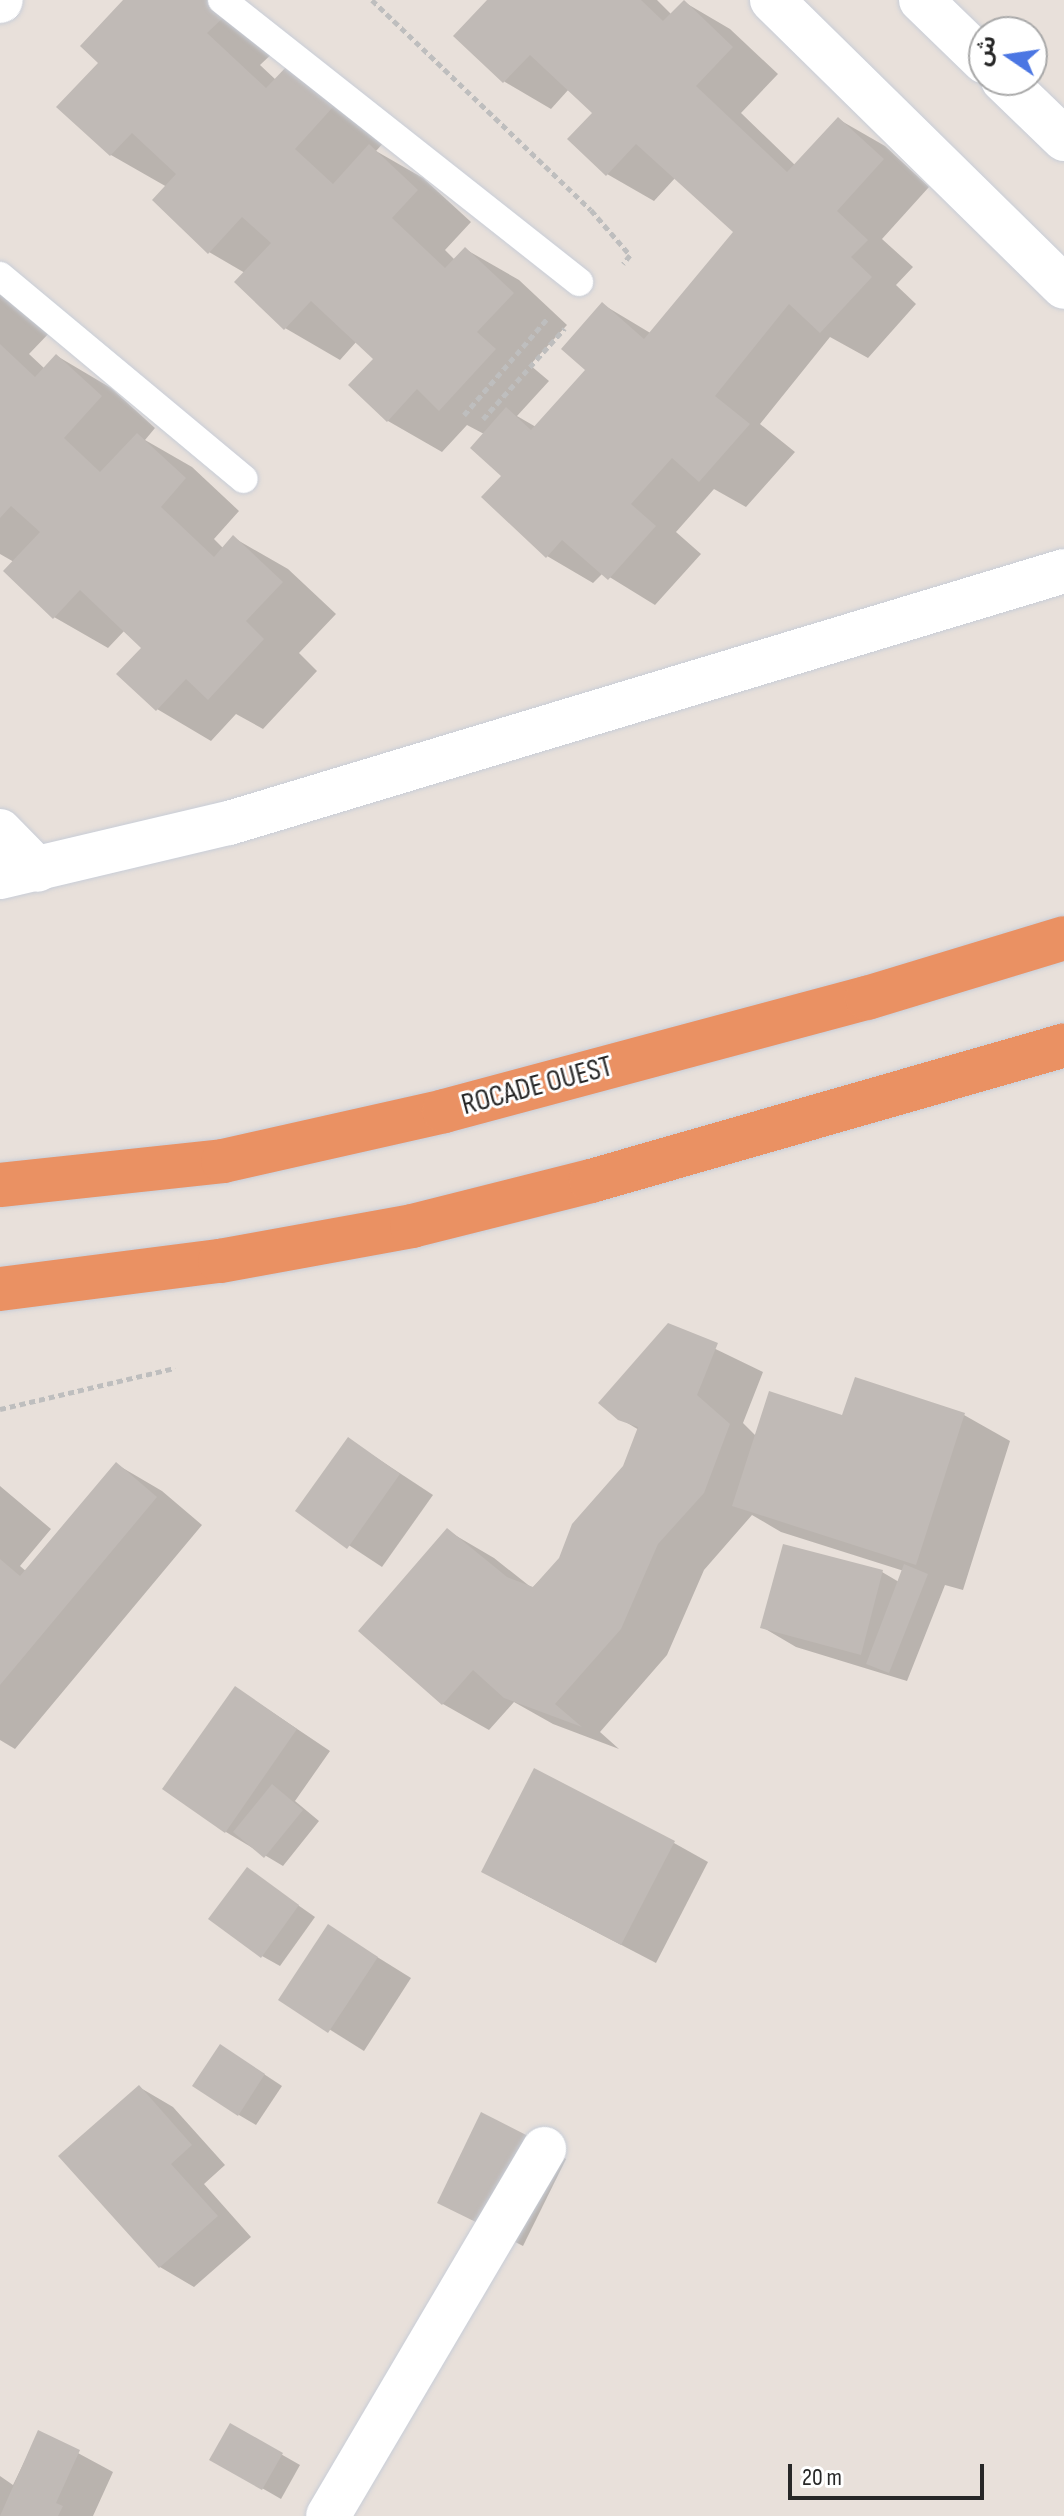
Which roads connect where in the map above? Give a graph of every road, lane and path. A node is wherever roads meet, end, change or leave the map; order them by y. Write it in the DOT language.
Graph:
graph roads {
  1 [pos="222,0"];
  2 [pos="372,0"];
  3 [pos="772,0"];
  4 [pos="921,0"];
  5 [pos="968,46"];
  6 [pos="1020,96"];
  7 [pos="1064,139"];
  8 [pos="591,210"];
  9 [pos="0,276"];
  10 [pos="579,282"];
  11 [pos="1064,287"];
  12 [pos="536,360"];
  13 [pos="464,415"];
  14 [pos="483,419"];
  15 [pos="244,479"];
  16 [pos="1064,571"];
  17 [pos="0,831"];
  18 [pos="19,873"];
  19 [pos="1064,938"];
  20 [pos="1064,1045"];
  21 [pos="0,1185"];
  22 [pos="0,1289"];
  23 [pos="175,1368"];
  24 [pos="0,1409"];
  25 [pos="544,2149"];
  26 [pos="328,2516"];
  1 -- 10 [label="lane"];
  2 -- 8 [label="path"];
  3 -- 11 [label="street"];
  4 -- 5 [label="street"];
  6 -- 7 [label="street"];
  9 -- 15 [label="lane"];
  10 -- 13 [label="path"];
  12 -- 14 [label="path"];
  16 -- 18 [label="street"];
  17 -- 18 [label="street"];
  19 -- 21 [label="highway, ROCADE OUEST"];
  20 -- 22 [label="highway"];
  23 -- 24 [label="path"];
  25 -- 26 [label="street"];
}
